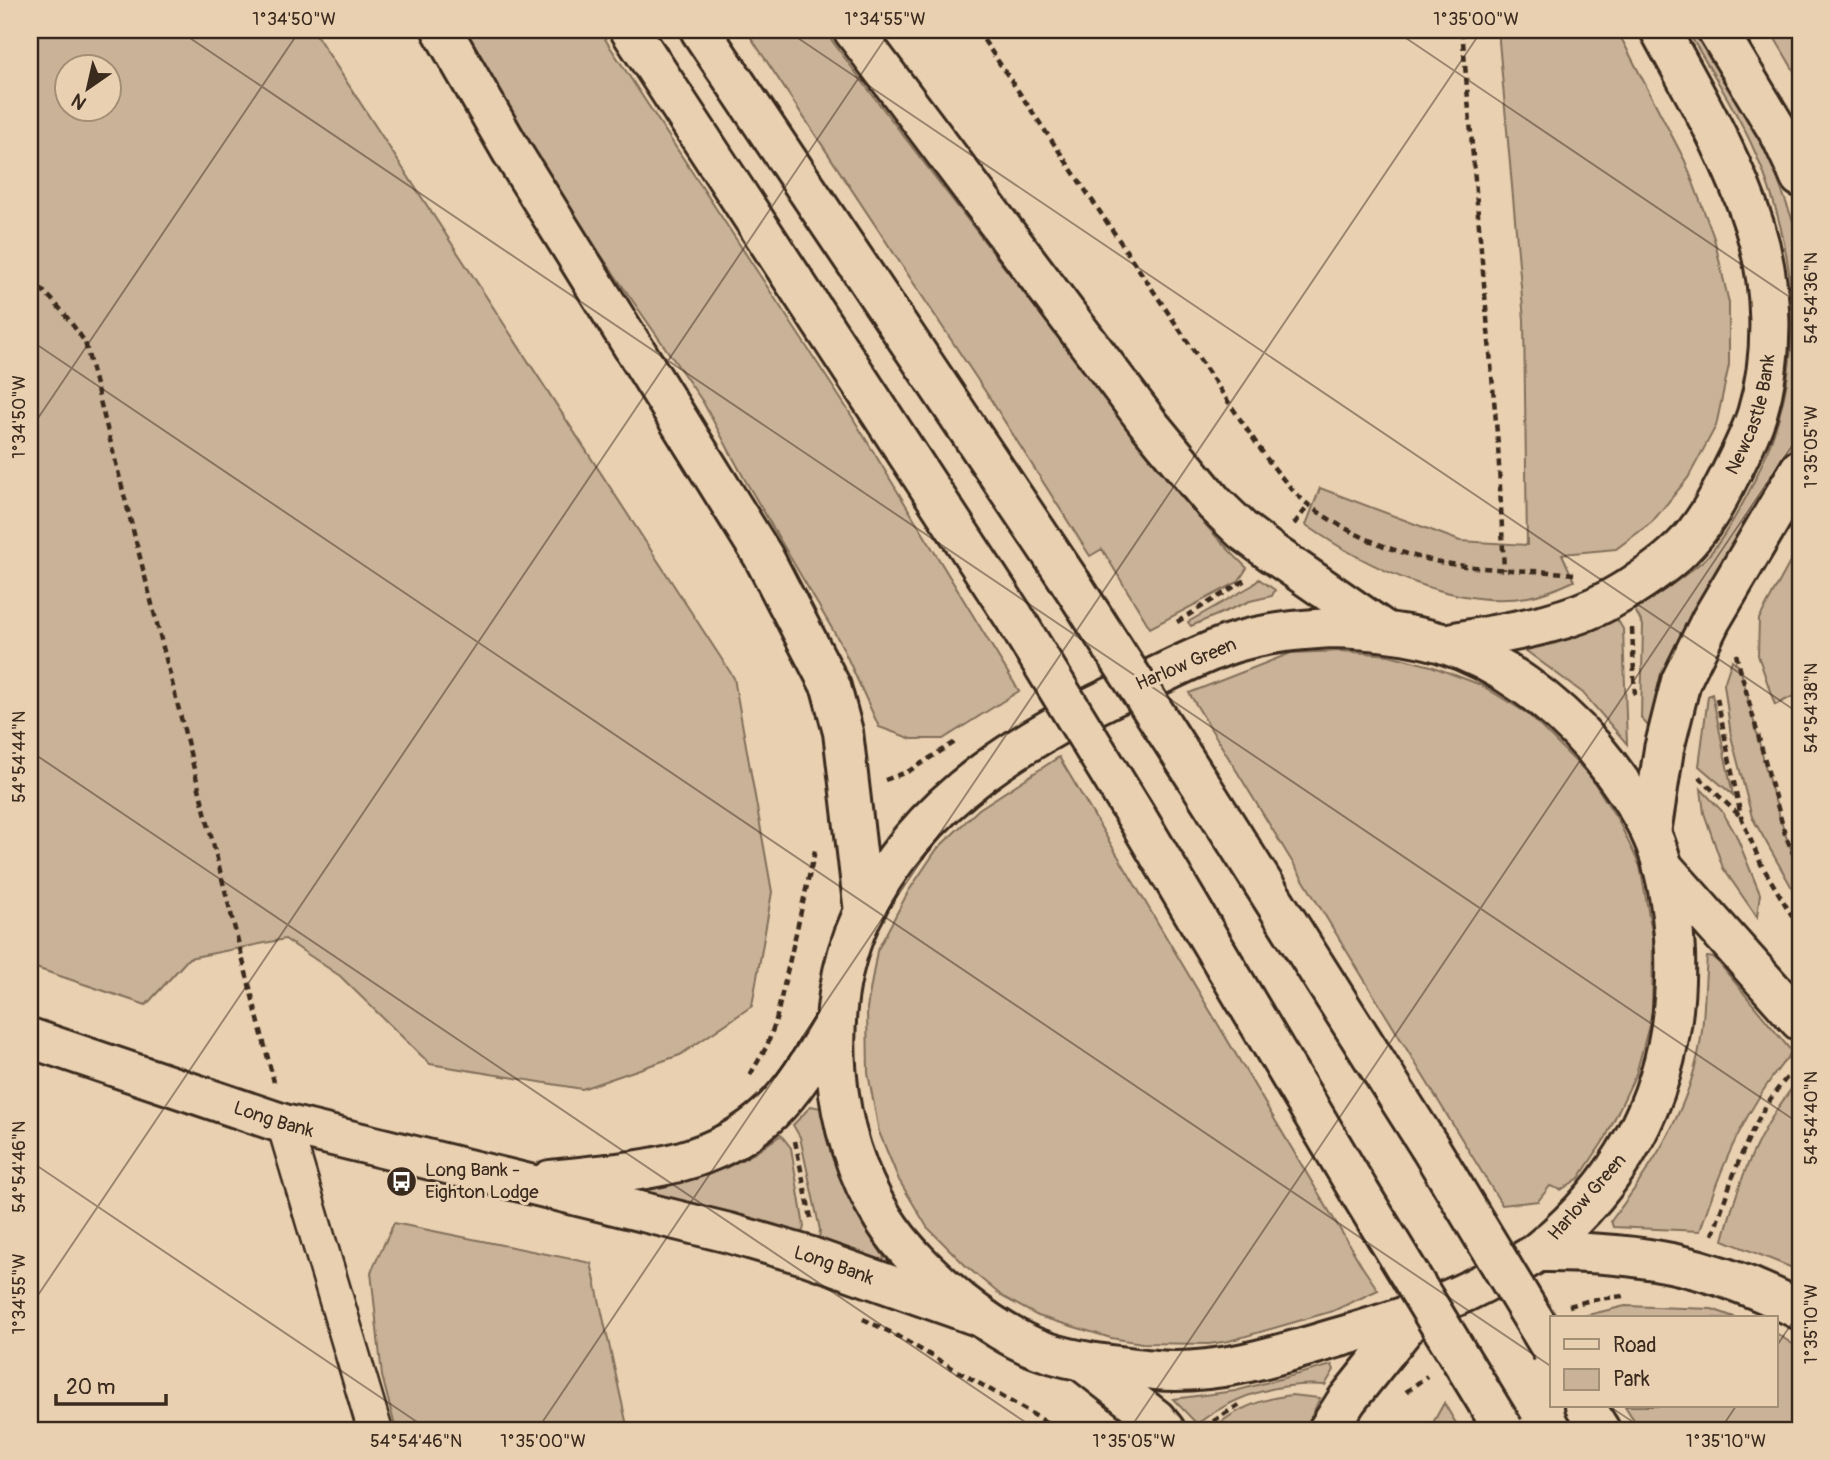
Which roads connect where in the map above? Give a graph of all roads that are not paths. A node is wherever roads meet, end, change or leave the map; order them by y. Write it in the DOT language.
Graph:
graph roads {
  1 [pos="442,30"];
  2 [pos="630,30"];
  3 [pos="700,30"];
  4 [pos="853,30"];
  5 [pos="1660,30"];
  6 [pos="1717,30"];
  7 [pos="1800,177"];
  8 [pos="1800,469"];
  9 [pos="1382,629"];
  10 [pos="1445,644"];
  11 [pos="1657,850"];
  12 [pos="864,912"];
  13 [pos="836,1020"];
  14 [pos="1800,1021"];
  15 [pos="30,1038"];
  16 [pos="284,1124"];
  17 [pos="523,1183"];
  18 [pos="1538,1252"];
  19 [pos="1800,1310"];
  20 [pos="1415,1315"];
  21 [pos="979,1317"];
  22 [pos="1550,1347"];
  23 [pos="1082,1361"];
  24 [pos="374,1430"];
  25 [pos="1165,1430"];
  26 [pos="1328,1430"];
  27 [pos="1504,1430"];
  1 -- 12 [label="main road"];
  2 -- 27 [label="main road, bridge"];
  3 -- 22 [label="main road, bridge"];
  4 -- 9 [label="main road"];
  5 -- 10 [label="main road, Newcastle Bank"];
  6 -- 7 [label="main road"];
  8 -- 11 [label="main road"];
  9 -- 10 [label="main road, Harlow Green"];
  9 -- 12 [label="main road, Harlow Green"];
  10 -- 11 [label="main road, Harlow Green"];
  11 -- 14 [label="main road"];
  11 -- 18 [label="main road, Harlow Green"];
  12 -- 13 [label="main road, Harlow Green"];
  13 -- 17 [label="main road, Long Bank"];
  13 -- 21 [label="main road, Harlow Green"];
  15 -- 16 [label="main road, Long Bank"];
  16 -- 17 [label="main road, Long Bank"];
  16 -- 24 [label="street"];
  17 -- 21 [label="main road, Long Bank"];
  18 -- 19 [label="main road"];
  18 -- 20 [label="main road, Harlow Green"];
  20 -- 23 [label="main road, Harlow Green"];
  20 -- 26 [label="main road"];
  21 -- 23 [label="main road, Harlow Green"];
  23 -- 25 [label="main road"];
}
